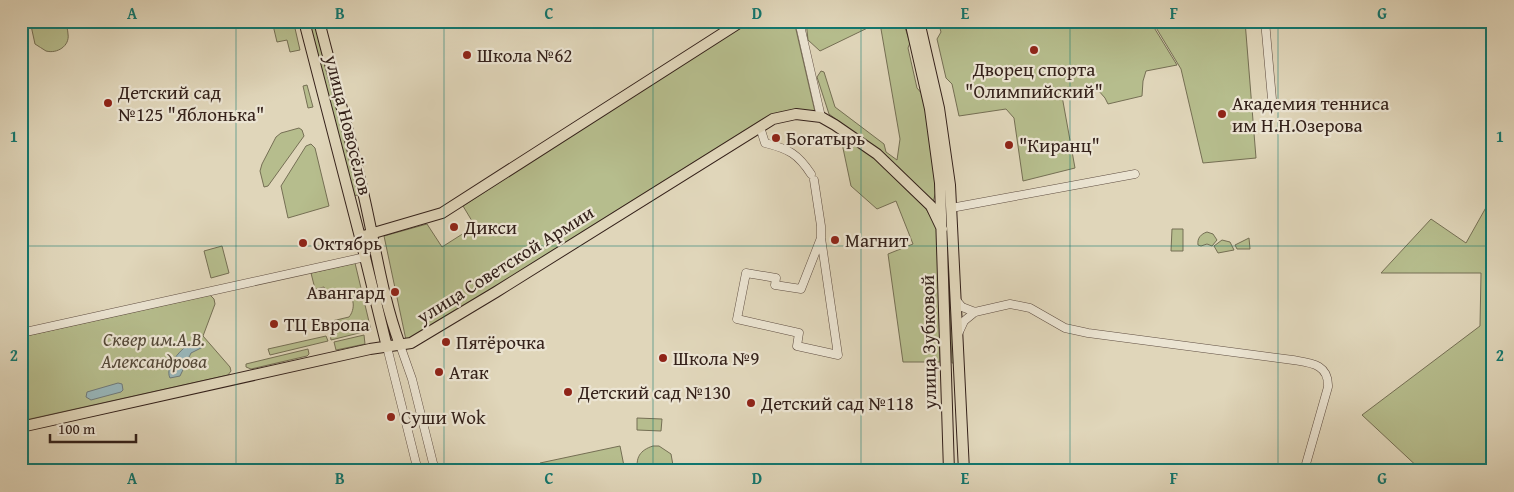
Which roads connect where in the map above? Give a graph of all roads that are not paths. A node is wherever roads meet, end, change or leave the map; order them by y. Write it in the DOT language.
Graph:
graph roads {
  1 [pos="304,21"];
  2 [pos="319,21"];
  3 [pos="742,21"];
  4 [pos="799,21"];
  5 [pos="910,21"];
  6 [pos="920,21"];
  7 [pos="1265,21"];
  8 [pos="1272,99"];
  9 [pos="821,117"];
  10 [pos="760,127"];
  11 [pos="1135,174"];
  12 [pos="931,206"];
  13 [pos="948,211"];
  14 [pos="942,228"];
  15 [pos="365,235"];
  16 [pos="821,238"];
  17 [pos="365,258"];
  18 [pos="956,301"];
  19 [pos="975,312"];
  20 [pos="21,333"];
  21 [pos="958,334"];
  22 [pos="400,345"];
  23 [pos="387,347"];
  24 [pos="946,363"];
  25 [pos="960,365"];
  26 [pos="422,420"];
  27 [pos="407,424"];
  28 [pos="21,427"];
  29 [pos="947,436"];
  30 [pos="963,437"];
  31 [pos="948,455"];
  32 [pos="964,455"];
  33 [pos="964,470"];
  34 [pos="418,471"];
  35 [pos="435,471"];
  36 [pos="950,471"];
  37 [pos="1304,471"];
  1 -- 15 [label="main road, улица Новосёлов"];
  2 -- 15 [label="main road, улица Новосёлов"];
  3 -- 15 [label="main road"];
  4 -- 9 [label="street"];
  5 -- 13 [label="main road, улица Зубковой"];
  6 -- 13 [label="main road, улица Зубковой"];
  7 -- 8 [label="street"];
  9 -- 10 [label="main road, улица Советской Армии"];
  9 -- 12 [label="main road, улица Советской Армии"];
  10 -- 16 [label="street"];
  10 -- 22 [label="main road, улица Советской Армии"];
  11 -- 13 [label="street"];
  12 -- 13 [label="main road"];
  12 -- 14 [label="main road, улица Советской Армии"];
  13 -- 14 [label="main road, улица Зубковой"];
  13 -- 18 [label="main road, улица Зубковой"];
  14 -- 24 [label="main road, улица Зубковой"];
  15 -- 17 [label="main road, улица Новосёлов"];
  15 -- 22 [label="main road, улица Новосёлов"];
  16 -- 16 [label="street"];
  17 -- 20 [label="street"];
  17 -- 23 [label="main road, улица Новосёлов"];
  18 -- 19 [label="street"];
  18 -- 21 [label="main road, улица Зубковой"];
  19 -- 21 [label="street"];
  19 -- 37 [label="street"];
  21 -- 25 [label="main road, улица Зубковой"];
  22 -- 23 [label="main road, улица Советской Армии"];
  22 -- 26 [label="street, улица Новосёлов"];
  23 -- 27 [label="street, улица Новосёлов"];
  23 -- 28 [label="main road, улица Советской Армии"];
  24 -- 25 [label="main road"];
  24 -- 29 [label="main road, улица Зубковой"];
  25 -- 30 [label="main road, улица Зубковой"];
  26 -- 27 [label="street"];
  26 -- 35 [label="street, улица Новосёлов"];
  27 -- 34 [label="street, улица Новосёлов"];
  29 -- 30 [label="main road"];
  29 -- 31 [label="main road, улица Зубковой"];
  30 -- 32 [label="main road, улица Зубковой"];
  31 -- 32 [label="main road"];
  31 -- 36 [label="main road, улица Зубковой"];
  32 -- 33 [label="main road, улица Зубковой"];
  33 -- 36 [label="main road"];
}
